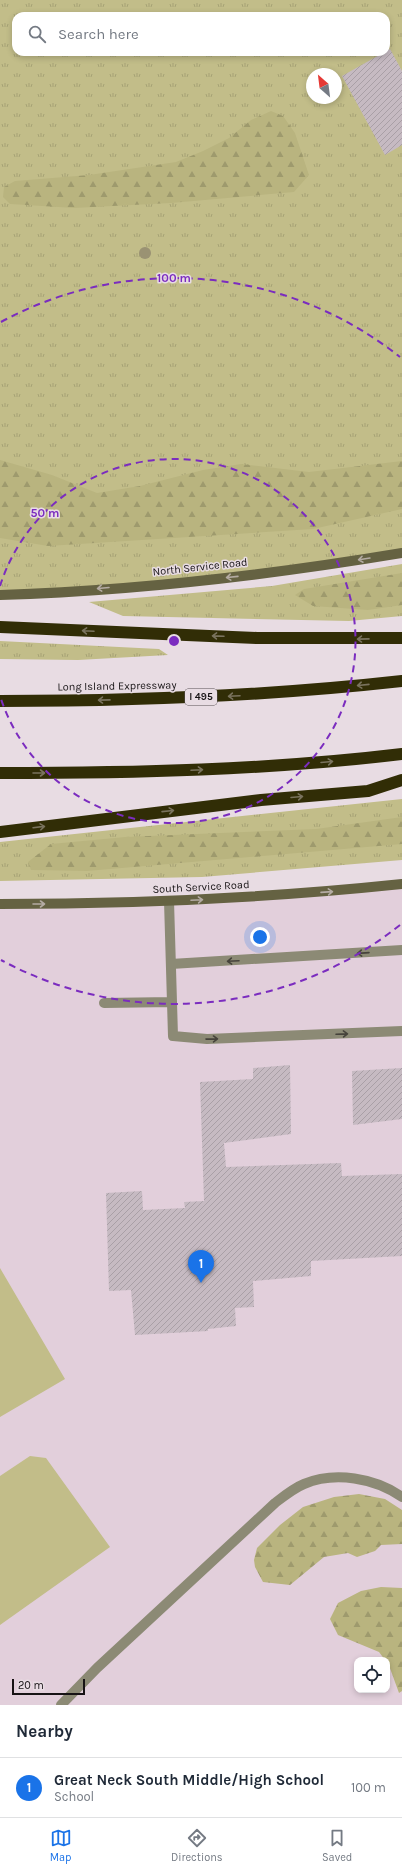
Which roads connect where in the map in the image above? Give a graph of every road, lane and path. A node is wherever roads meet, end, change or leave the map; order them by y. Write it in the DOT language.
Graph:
graph roads {
  1 [pos="402,553"];
  2 [pos="0,594"];
  3 [pos="0,627"];
  4 [pos="402,638"];
  5 [pos="402,681"];
  6 [pos="0,700"];
  7 [pos="402,754"];
  8 [pos="0,773"];
  9 [pos="402,780"];
  10 [pos="0,832"];
  11 [pos="402,884"];
  12 [pos="169,901"];
  13 [pos="0,904"];
  14 [pos="402,950"];
  15 [pos="171,964"];
  16 [pos="172,1002"];
  17 [pos="104,1003"];
  18 [pos="402,1031"];
  19 [pos="402,1497"];
  20 [pos="61,1705"];
  1 -- 2 [label="main road, North Service Road, one-way"];
  4 -- 3 [label="highway, one-way"];
  5 -- 6 [label="highway, Long Island Expressway / I 495, one-way"];
  8 -- 7 [label="highway, one-way"];
  10 -- 9 [label="highway, one-way"];
  12 -- 11 [label="main road, South Service Road, one-way"];
  13 -- 12 [label="main road, South Service Road, one-way"];
  12 -- 15 [label="lane"];
  14 -- 15 [label="lane, one-way"];
  15 -- 16 [label="lane"];
  16 -- 17 [label="lane"];
  16 -- 18 [label="lane, one-way"];
  19 -- 20 [label="lane"];
}
